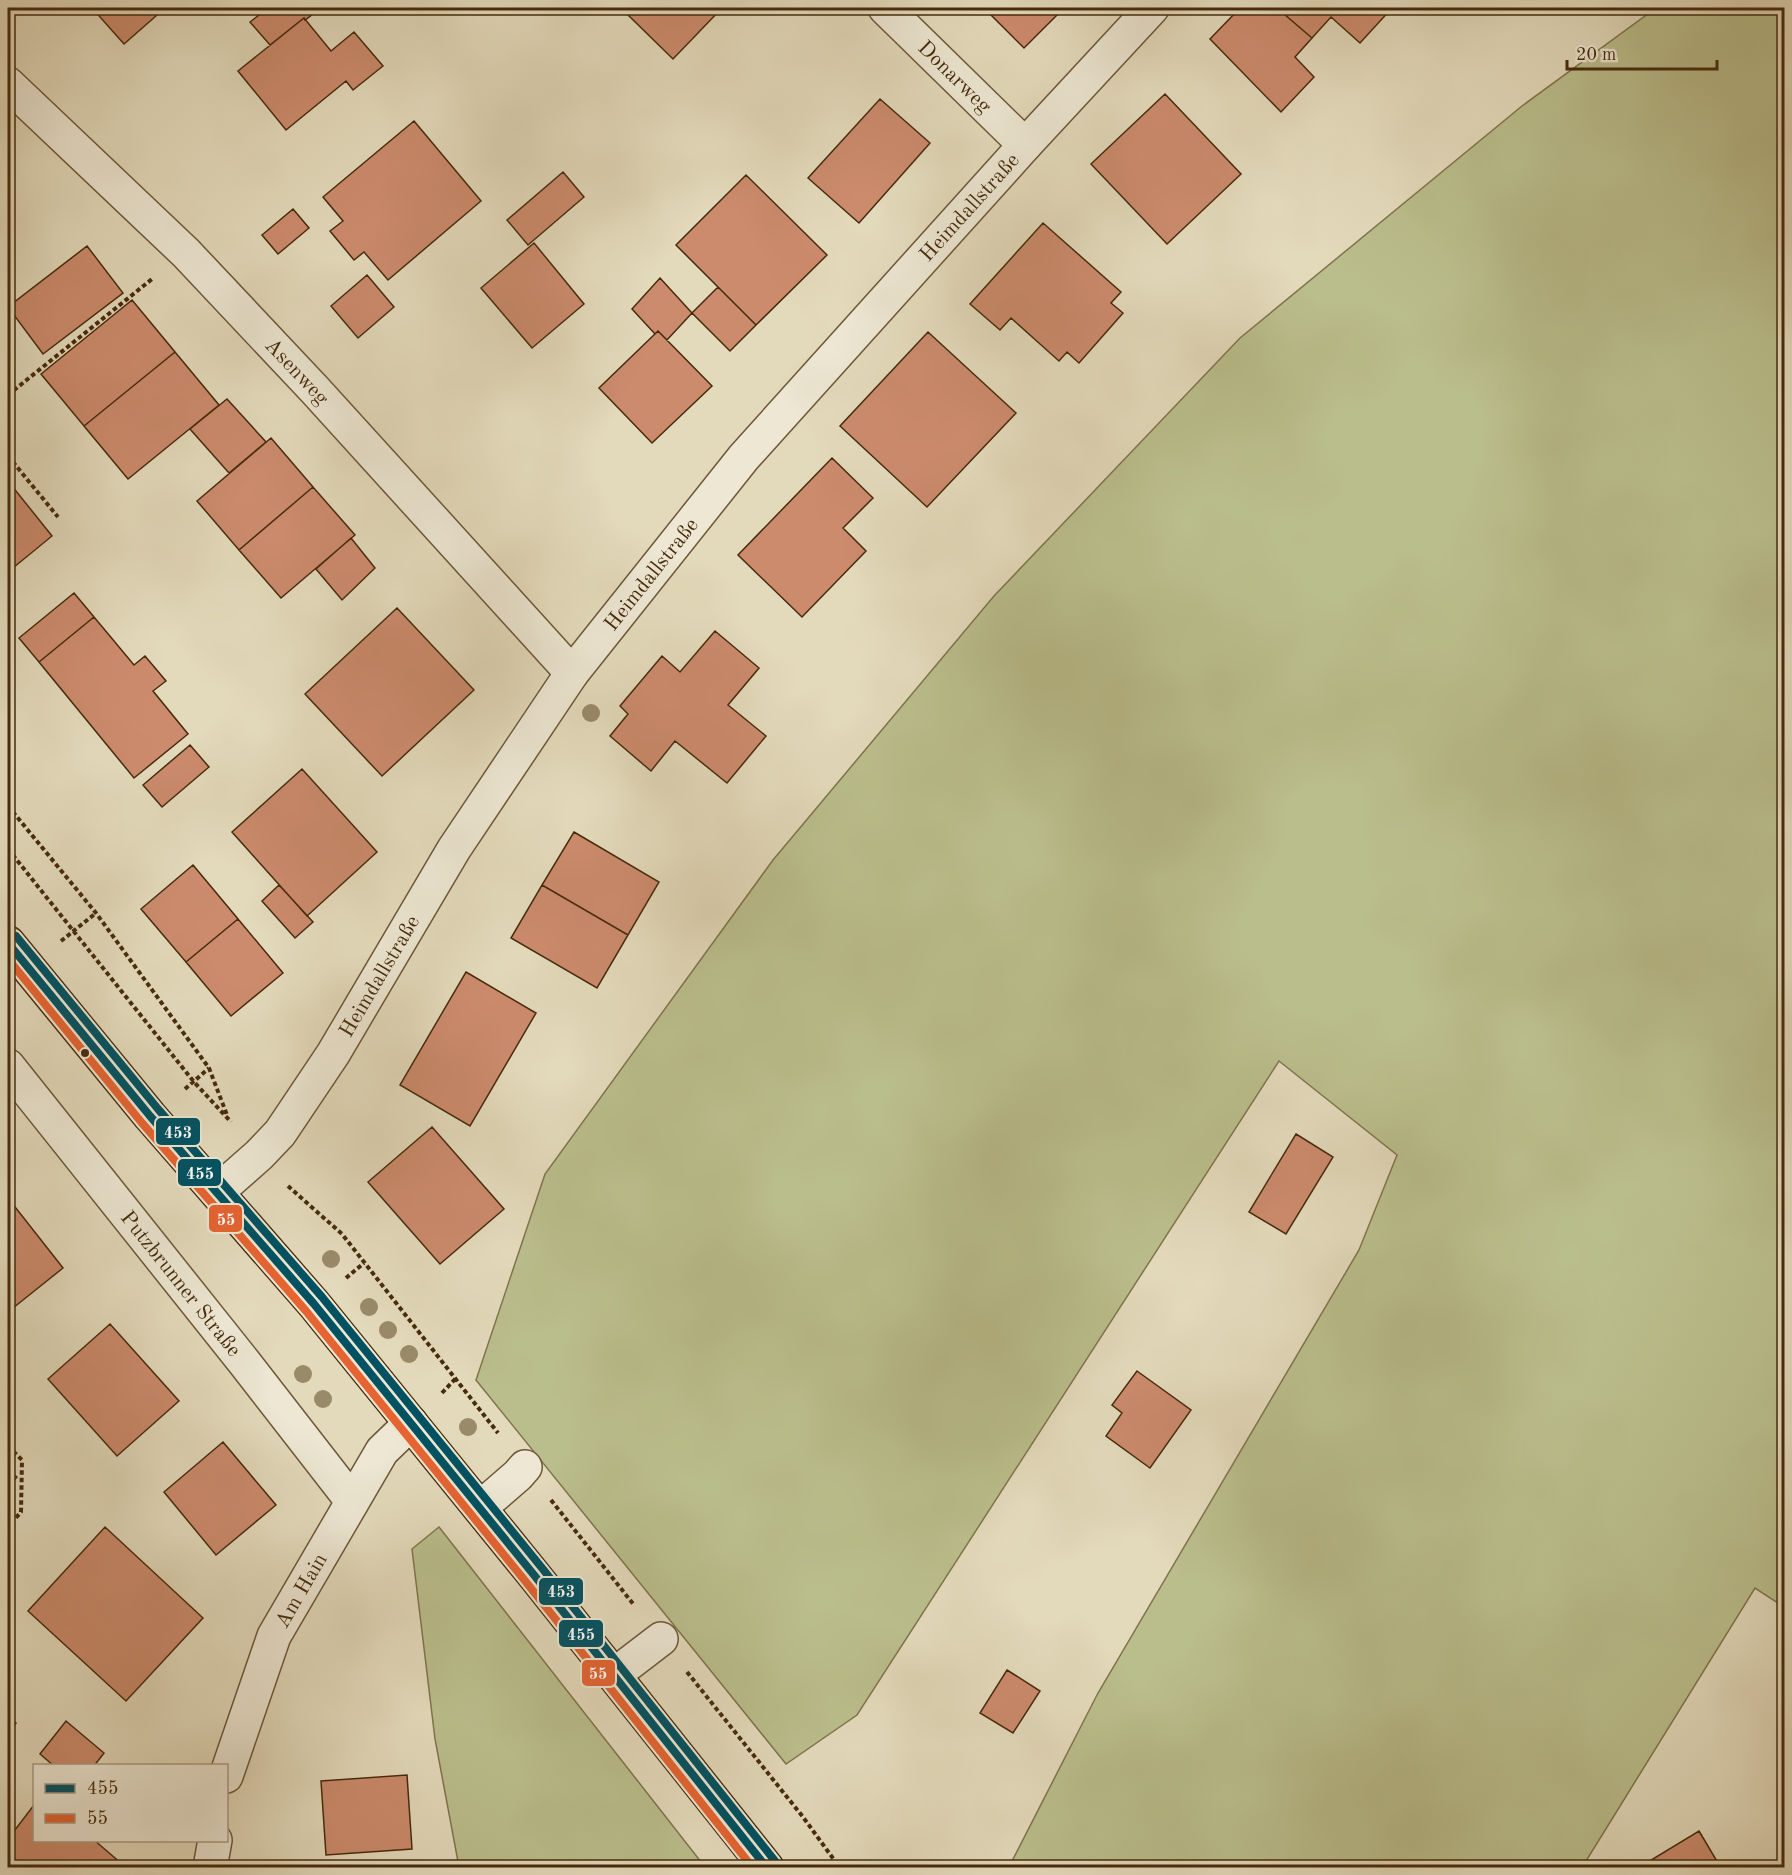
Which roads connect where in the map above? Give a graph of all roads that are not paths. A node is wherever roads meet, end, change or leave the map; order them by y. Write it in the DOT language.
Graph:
graph roads {
  1 [pos="885,8"];
  2 [pos="1152,8"];
  3 [pos="8,84"];
  4 [pos="1025,145"];
  5 [pos="572,673"];
  6 [pos="8,943"];
  7 [pos="8,1066"];
  8 [pos="217,1192"];
  9 [pos="411,1423"];
  10 [pos="525,1467"];
  11 [pos="352,1501"];
  12 [pos="480,1508"];
  13 [pos="661,1639"];
  14 [pos="614,1675"];
  15 [pos="228,1770"];
  16 [pos="215,1842"];
  17 [pos="210,1868"];
  18 [pos="767,1868"];
  1 -- 4 [label="street, Donarweg"];
  2 -- 4 [label="street, Heimdallstraße"];
  3 -- 5 [label="street, Asenweg"];
  4 -- 5 [label="street, Heimdallstraße"];
  5 -- 8 [label="street, Heimdallstraße"];
  6 -- 8 [label="main road"];
  7 -- 11 [label="street, Putzbrunner Straße"];
  8 -- 9 [label="main road"];
  9 -- 11 [label="street, Am Hain"];
  9 -- 12 [label="main road"];
  10 -- 12 [label="street"];
  11 -- 15 [label="street, Am Hain"];
  12 -- 14 [label="main road"];
  13 -- 14 [label="street"];
  14 -- 18 [label="main road"];
  16 -- 17 [label="street"];
}
